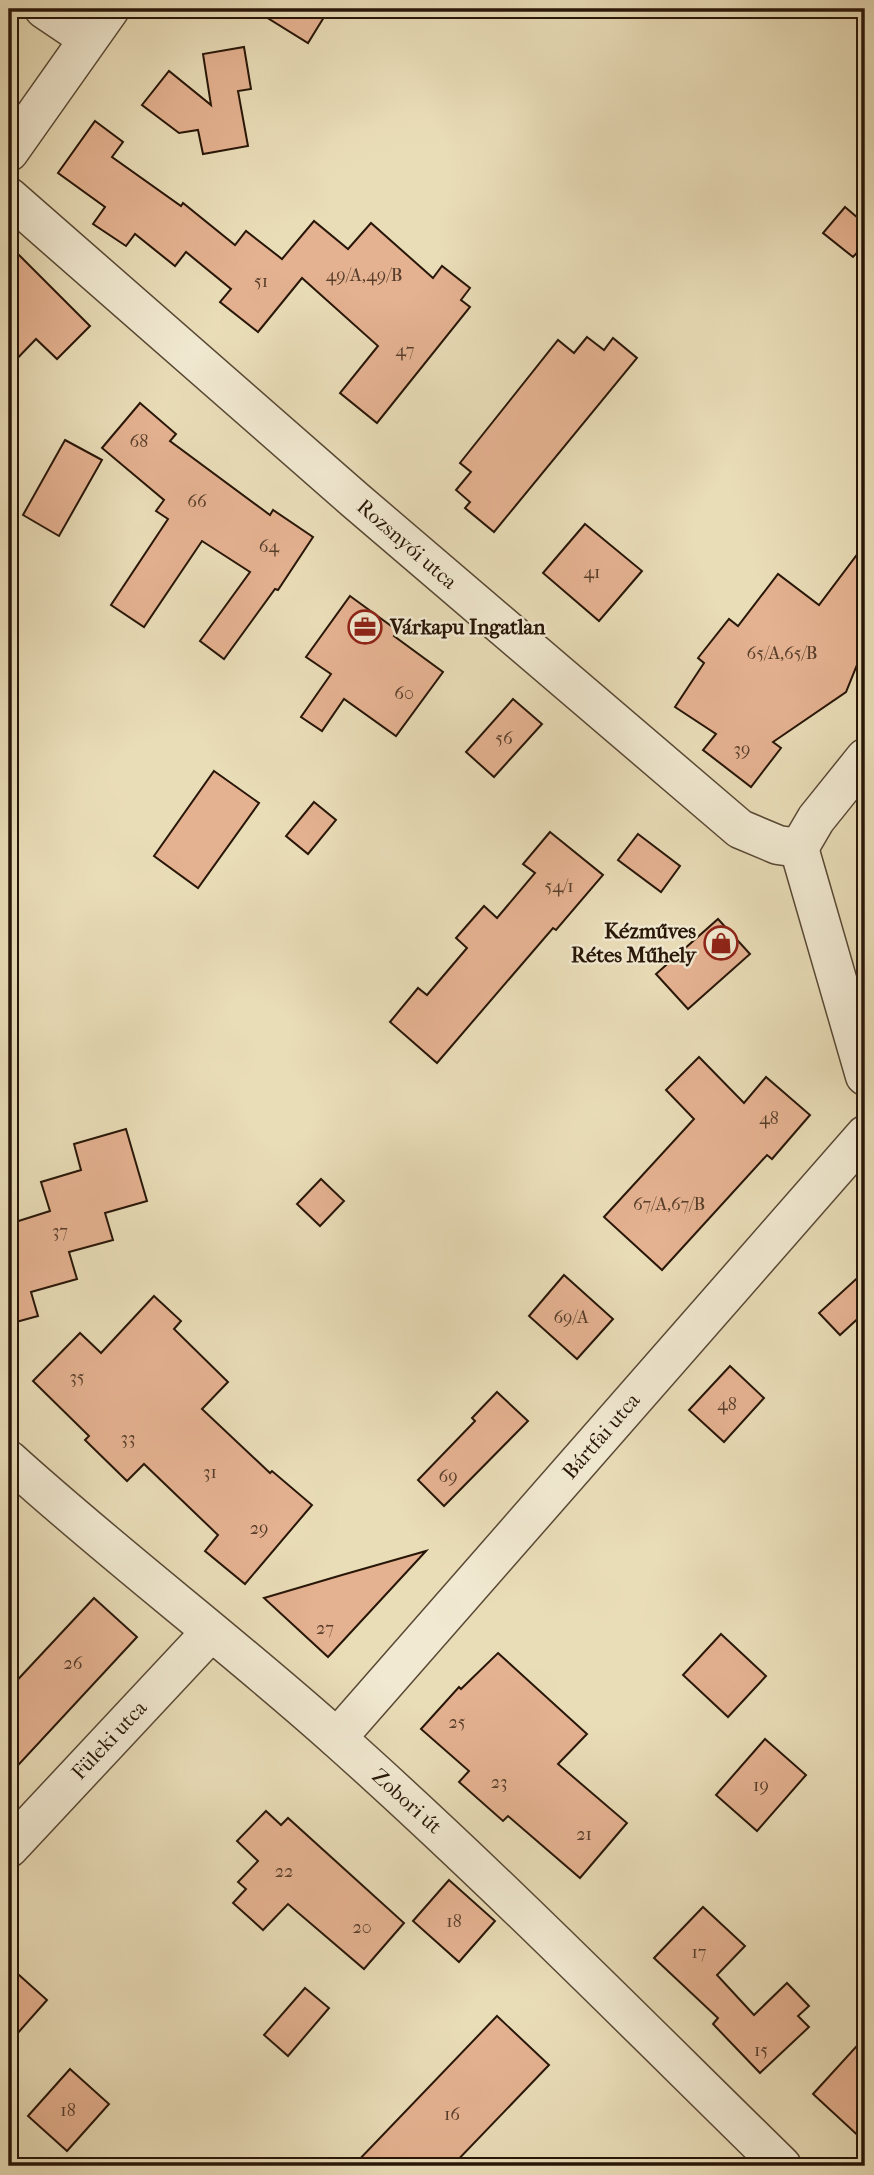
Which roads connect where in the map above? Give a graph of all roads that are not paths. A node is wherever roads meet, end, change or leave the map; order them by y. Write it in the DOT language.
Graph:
graph roads {
  1 [pos="44,9"];
  2 [pos="99,23"];
  3 [pos="9,152"];
  4 [pos="9,197"];
  5 [pos="865,758"];
  6 [pos="799,848"];
  7 [pos="865,1076"];
  8 [pos="865,1135"];
  9 [pos="9,1460"];
  10 [pos="210,1633"];
  11 [pos="337,1738"];
  12 [pos="9,1848"];
  13 [pos="782,2166"];
  1 -- 2 [label="street"];
  2 -- 3 [label="street"];
  4 -- 6 [label="street, Rozsnyói utca"];
  5 -- 6 [label="street"];
  6 -- 7 [label="street"];
  8 -- 11 [label="street, Bártfai utca"];
  9 -- 10 [label="street, Zobori út"];
  10 -- 11 [label="street, Zobori út"];
  10 -- 12 [label="street, Füleki utca"];
  11 -- 13 [label="street, Zobori út"];
}
